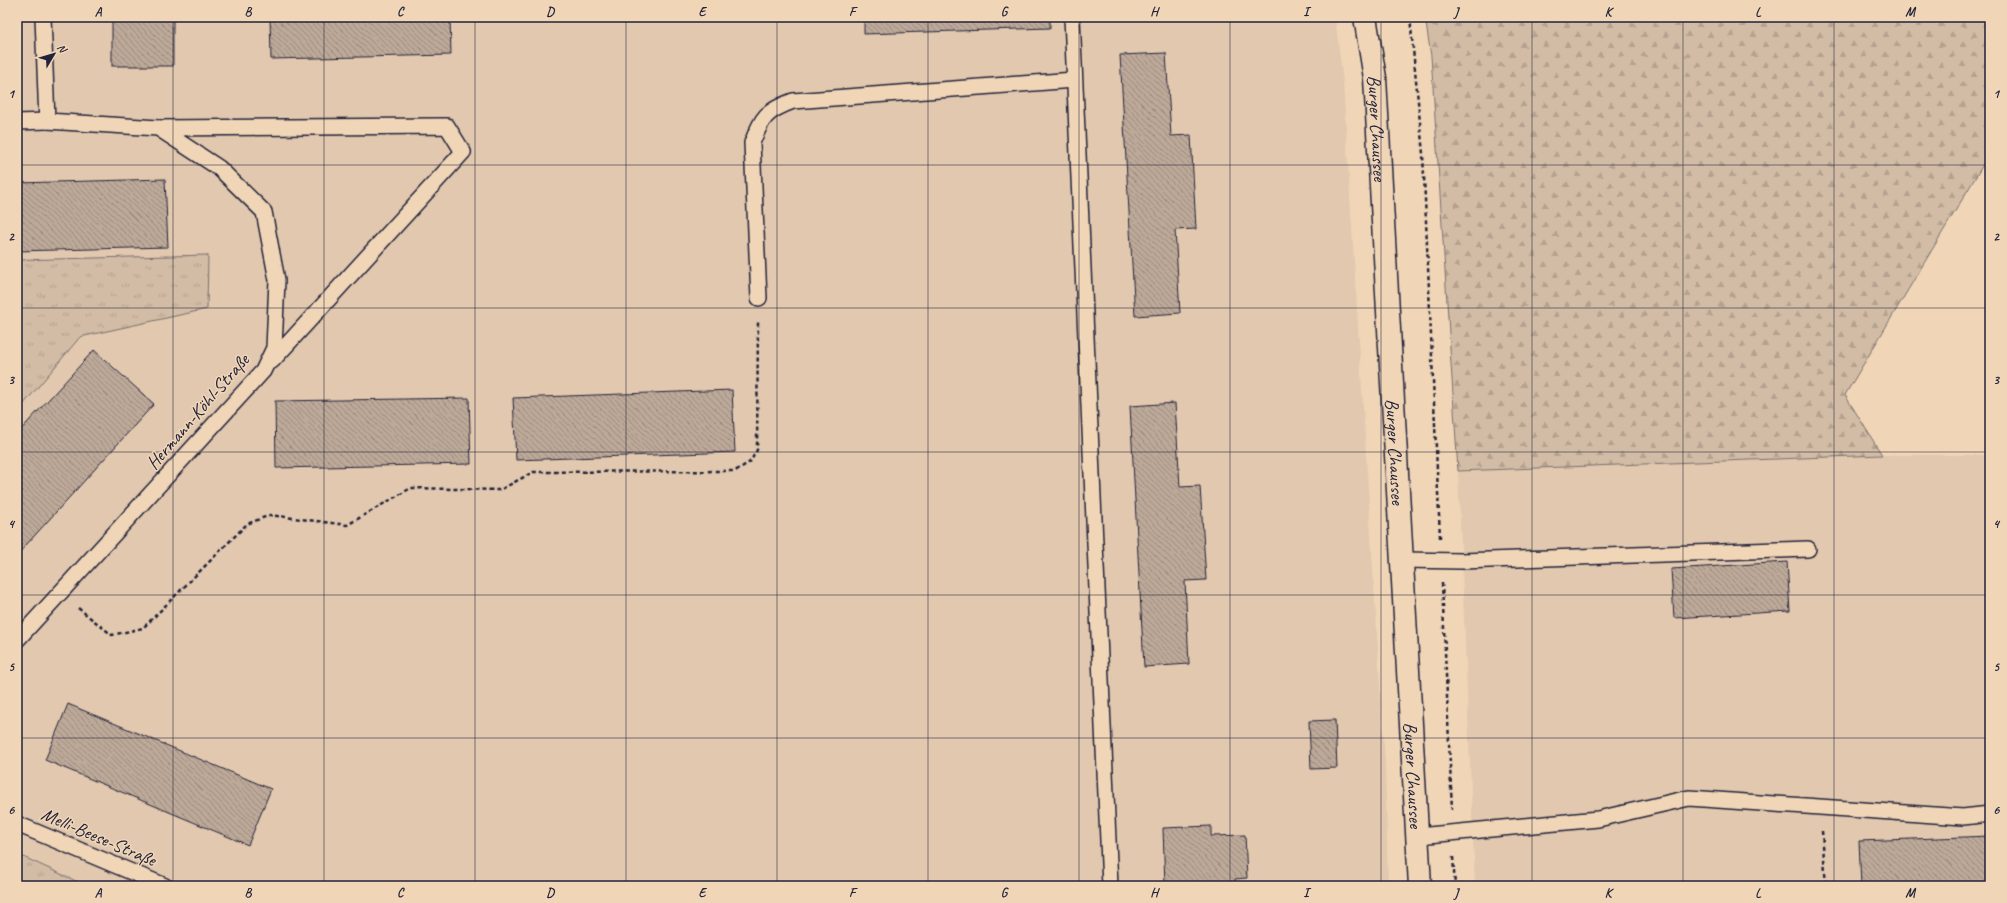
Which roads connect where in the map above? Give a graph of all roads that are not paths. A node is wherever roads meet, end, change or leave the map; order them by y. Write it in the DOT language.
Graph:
graph roads {
  1 [pos="43,17"];
  2 [pos="1072,17"];
  3 [pos="1365,17"];
  4 [pos="1074,80"];
  5 [pos="47,121"];
  6 [pos="17,122"];
  7 [pos="158,128"];
  8 [pos="759,298"];
  9 [pos="263,371"];
  10 [pos="1808,550"];
  11 [pos="1402,560"];
  12 [pos="17,640"];
  13 [pos="1990,814"];
  14 [pos="17,824"];
  15 [pos="1418,836"];
  16 [pos="165,886"];
  17 [pos="1110,886"];
  18 [pos="1420,886"];
  1 -- 5 [label="lane"];
  2 -- 4 [label="lane"];
  3 -- 11 [label="main road, Burger Chaussee"];
  4 -- 8 [label="lane"];
  4 -- 17 [label="lane"];
  5 -- 6 [label="lane, Hermann-Köhl-Straße"];
  5 -- 7 [label="lane, Hermann-Köhl-Straße"];
  7 -- 9 [label="lane, Hermann-Köhl-Straße"];
  7 -- 9 [label="lane"];
  9 -- 12 [label="lane, Hermann-Köhl-Straße"];
  10 -- 11 [label="lane"];
  11 -- 15 [label="main road, Burger Chaussee"];
  13 -- 15 [label="lane"];
  14 -- 16 [label="lane, Melli-Beese-Straße"];
  15 -- 18 [label="main road, Burger Chaussee"];
}
